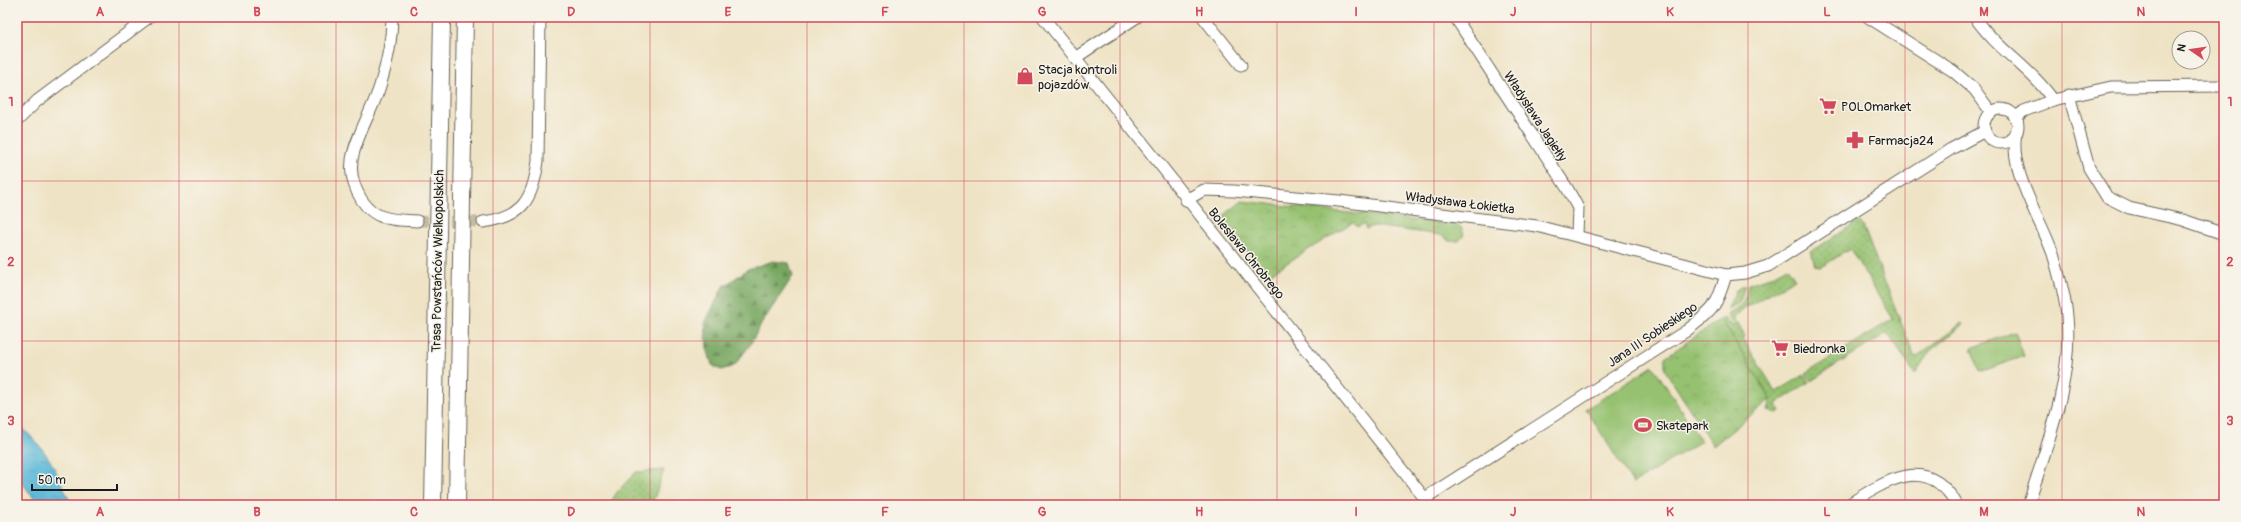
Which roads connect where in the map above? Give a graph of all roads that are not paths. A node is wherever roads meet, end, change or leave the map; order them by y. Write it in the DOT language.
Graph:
graph roads {
  1 [pos="149,17"];
  2 [pos="392,17"];
  3 [pos="442,17"];
  4 [pos="465,17"];
  5 [pos="540,17"];
  6 [pos="1042,17"];
  7 [pos="1137,17"];
  8 [pos="1203,17"];
  9 [pos="1455,17"];
  10 [pos="1868,17"];
  11 [pos="1975,17"];
  12 [pos="1075,58"];
  13 [pos="1241,65"];
  14 [pos="2224,86"];
  15 [pos="2069,95"];
  16 [pos="2052,100"];
  17 [pos="1991,112"];
  18 [pos="17,121"];
  19 [pos="2016,123"];
  20 [pos="1985,132"];
  21 [pos="2003,142"];
  22 [pos="2021,176"];
  23 [pos="1186,200"];
  24 [pos="418,221"];
  25 [pos="483,222"];
  26 [pos="2224,234"];
  27 [pos="1577,235"];
  28 [pos="1726,275"];
  29 [pos="1427,502"];
  30 [pos="432,505"];
  31 [pos="457,505"];
  32 [pos="1848,505"];
  33 [pos="1957,505"];
  34 [pos="2028,505"];
  1 -- 18 [label="street"];
  2 -- 24 [label="street"];
  3 -- 30 [label="highway, Trasa Powstańców Wielkopolskich"];
  4 -- 31 [label="highway, Trasa Powstańców Wielkopolskich"];
  5 -- 25 [label="street"];
  6 -- 12 [label="street, Bolesława Chrobrego"];
  7 -- 12 [label="street"];
  8 -- 13 [label="street"];
  9 -- 27 [label="street, Władysława Jagiełły"];
  10 -- 17 [label="street"];
  11 -- 16 [label="street"];
  12 -- 23 [label="street, Bolesława Chrobrego"];
  14 -- 15 [label="street"];
  15 -- 16 [label="street"];
  15 -- 26 [label="street"];
  16 -- 19 [label="street"];
  17 -- 19 [label="street"];
  17 -- 20 [label="street"];
  19 -- 21 [label="street"];
  19 -- 22 [label="street"];
  20 -- 21 [label="street"];
  20 -- 28 [label="street"];
  21 -- 22 [label="street"];
  22 -- 34 [label="street"];
  23 -- 27 [label="street, Władysława Łokietka"];
  23 -- 29 [label="street, Bolesława Chrobrego"];
  27 -- 28 [label="street, Władysława Łokietka"];
  28 -- 29 [label="street, Jana III Sobieskiego"];
  32 -- 33 [label="street"];
}
